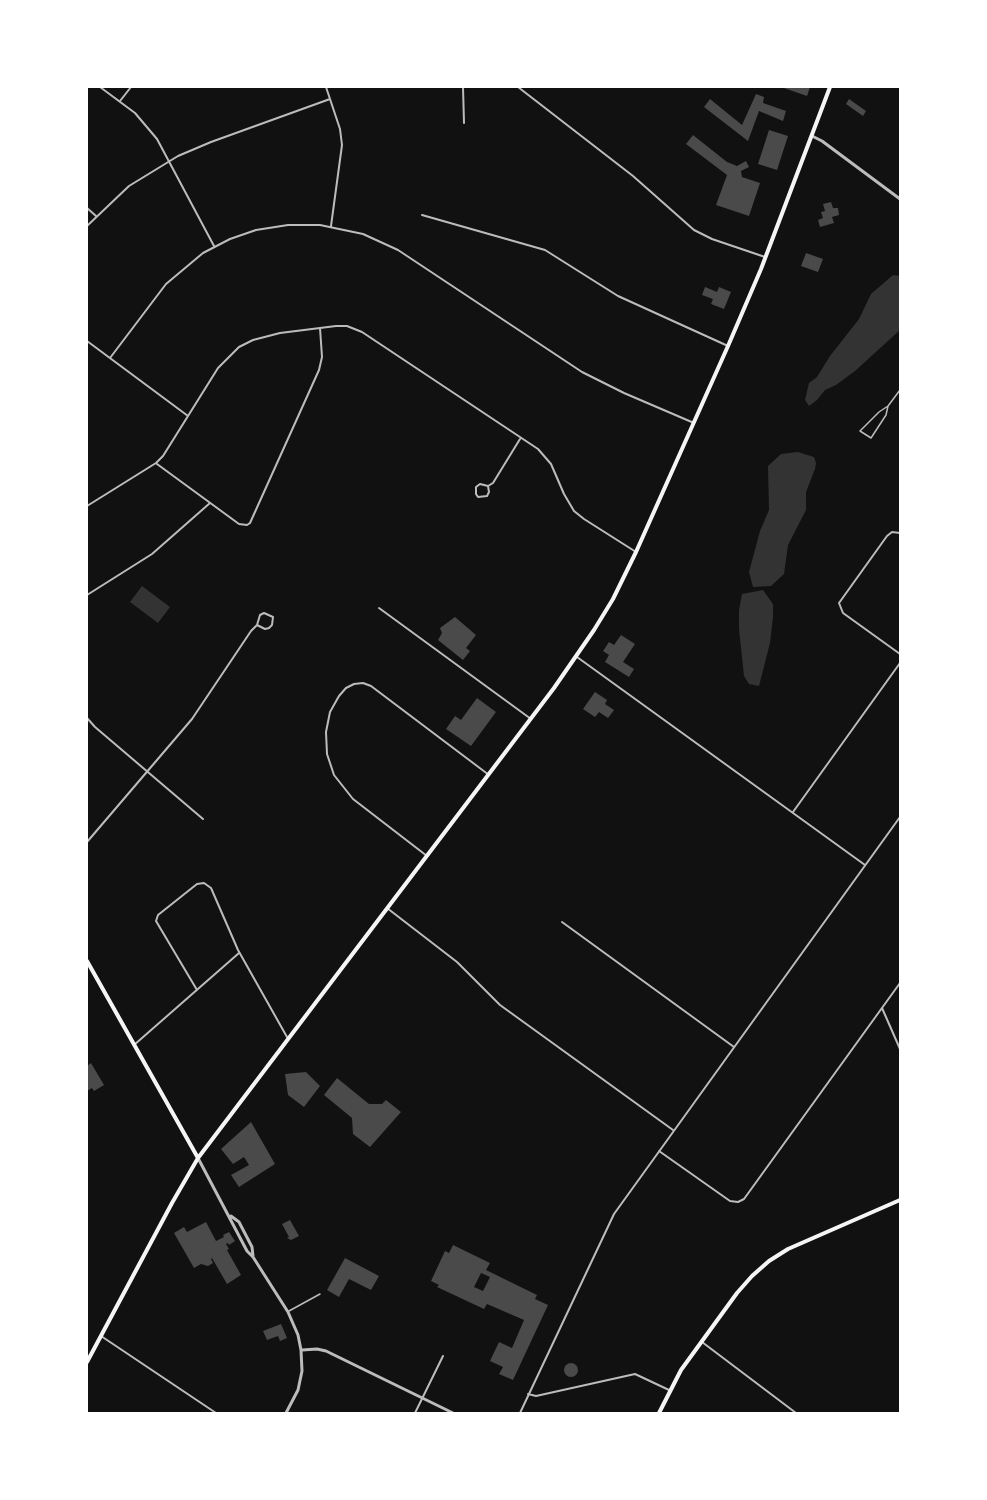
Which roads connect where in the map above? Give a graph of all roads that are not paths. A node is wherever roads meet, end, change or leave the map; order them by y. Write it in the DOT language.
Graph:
graph roads {
  1 [pos="100,87"];
  2 [pos="130,87"];
  3 [pos="326,87"];
  4 [pos="464,87"];
  5 [pos="518,87"];
  6 [pos="830,87"];
  7 [pos="330,99"];
  8 [pos="120,101"];
  9 [pos="464,123"];
  10 [pos="813,136"];
  11 [pos="169,161"];
  12 [pos="900,199"];
  13 [pos="87,208"];
  14 [pos="422,215"];
  15 [pos="96,216"];
  16 [pos="87,226"];
  17 [pos="331,226"];
  18 [pos="214,247"];
  19 [pos="765,257"];
  20 [pos="320,328"];
  21 [pos="87,341"];
  22 [pos="728,346"];
  23 [pos="110,358"];
  24 [pos="900,390"];
  25 [pos="888,406"];
  26 [pos="189,417"];
  27 [pos="694,423"];
  28 [pos="520,439"];
  29 [pos="156,463"];
  30 [pos="488,486"];
  31 [pos="210,503"];
  32 [pos="87,506"];
  33 [pos="900,533"];
  34 [pos="636,552"];
  35 [pos="87,595"];
  36 [pos="379,608"];
  37 [pos="257,625"];
  38 [pos="900,654"];
  39 [pos="577,657"];
  40 [pos="900,663"];
  41 [pos="87,718"];
  42 [pos="531,719"];
  43 [pos="147,772"];
  44 [pos="489,775"];
  45 [pos="793,812"];
  46 [pos="900,817"];
  47 [pos="203,819"];
  48 [pos="87,842"];
  49 [pos="427,856"];
  50 [pos="866,865"];
  51 [pos="387,908"];
  52 [pos="562,922"];
  53 [pos="239,953"];
  54 [pos="87,961"];
  55 [pos="900,983"];
  56 [pos="197,990"];
  57 [pos="882,1008"];
  58 [pos="288,1038"];
  59 [pos="134,1045"];
  60 [pos="734,1047"];
  61 [pos="900,1049"];
  62 [pos="674,1131"];
  63 [pos="659,1151"];
  64 [pos="198,1158"];
  65 [pos="900,1200"];
  66 [pos="320,1294"];
  67 [pos="288,1312"];
  68 [pos="101,1336"];
  69 [pos="701,1341"];
  70 [pos="302,1350"];
  71 [pos="443,1356"];
  72 [pos="87,1362"];
  73 [pos="669,1390"];
  74 [pos="528,1394"];
  75 [pos="423,1398"];
  76 [pos="216,1413"];
  77 [pos="286,1413"];
  78 [pos="415,1413"];
  79 [pos="453,1413"];
  80 [pos="520,1413"];
  81 [pos="659,1413"];
  82 [pos="796,1413"];
  1 -- 8 [label="street"];
  2 -- 8 [label="street"];
  3 -- 7 [label="street"];
  4 -- 9 [label="street"];
  5 -- 19 [label="street"];
  6 -- 10 [label="main road"];
  7 -- 11 [label="street"];
  7 -- 17 [label="street"];
  8 -- 11 [label="street"];
  10 -- 12 [label="street"];
  10 -- 19 [label="main road"];
  11 -- 15 [label="street"];
  11 -- 18 [label="street"];
  13 -- 15 [label="street"];
  14 -- 22 [label="street"];
  15 -- 16 [label="street"];
  17 -- 18 [label="street"];
  17 -- 27 [label="street"];
  18 -- 23 [label="street"];
  19 -- 22 [label="main road"];
  20 -- 26 [label="street"];
  20 -- 28 [label="street"];
  20 -- 31 [label="street"];
  21 -- 23 [label="street"];
  22 -- 27 [label="main road"];
  23 -- 26 [label="street"];
  24 -- 25 [label="lane"];
  25 -- 25 [label="lane"];
  26 -- 29 [label="street"];
  27 -- 34 [label="main road"];
  28 -- 30 [label="street"];
  28 -- 34 [label="street"];
  29 -- 31 [label="street"];
  29 -- 32 [label="street"];
  30 -- 30 [label="street"];
  31 -- 35 [label="street"];
  33 -- 38 [label="street"];
  34 -- 39 [label="main road"];
  36 -- 42 [label="street"];
  37 -- 37 [label="street"];
  37 -- 43 [label="street"];
  39 -- 42 [label="main road"];
  39 -- 45 [label="street"];
  40 -- 45 [label="street"];
  41 -- 43 [label="street"];
  42 -- 44 [label="main road"];
  43 -- 47 [label="street"];
  43 -- 48 [label="street"];
  44 -- 49 [label="main road"];
  44 -- 49 [label="street"];
  45 -- 50 [label="street"];
  46 -- 50 [label="street"];
  49 -- 51 [label="main road"];
  50 -- 60 [label="street"];
  51 -- 58 [label="main road"];
  51 -- 62 [label="street"];
  52 -- 60 [label="street"];
  53 -- 56 [label="street"];
  53 -- 56 [label="street"];
  53 -- 58 [label="street"];
  54 -- 59 [label="main road"];
  55 -- 57 [label="street"];
  56 -- 59 [label="street"];
  57 -- 61 [label="street"];
  57 -- 63 [label="street"];
  58 -- 64 [label="main road"];
  59 -- 64 [label="main road"];
  60 -- 62 [label="street"];
  62 -- 63 [label="street"];
  63 -- 74 [label="street"];
  64 -- 67 [label="street"];
  64 -- 68 [label="main road"];
  65 -- 69 [label="main road"];
  66 -- 67 [label="lane"];
  67 -- 70 [label="street"];
  68 -- 72 [label="main road"];
  68 -- 76 [label="street"];
  69 -- 73 [label="main road"];
  69 -- 82 [label="street"];
  70 -- 75 [label="street"];
  70 -- 77 [label="street"];
  71 -- 75 [label="street"];
  73 -- 74 [label="street"];
  73 -- 81 [label="main road"];
  74 -- 80 [label="street"];
  75 -- 78 [label="street"];
  75 -- 79 [label="street"];
}
